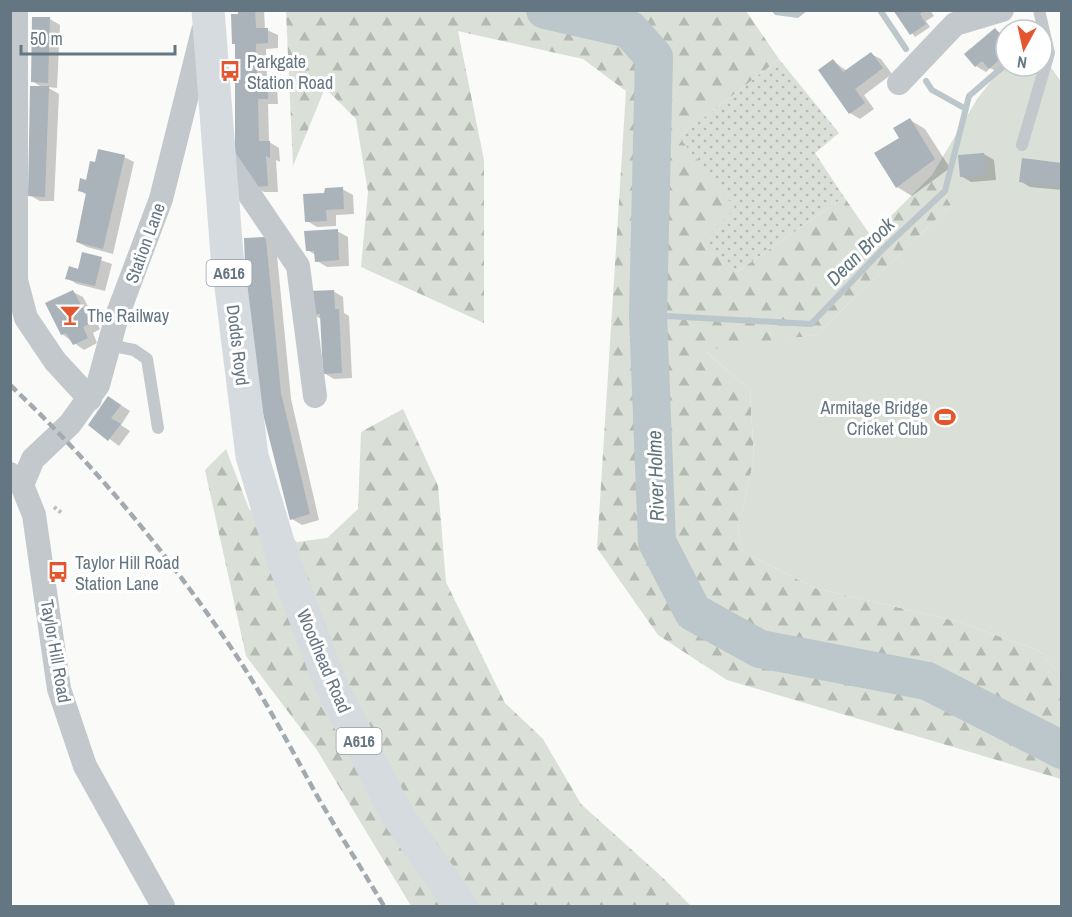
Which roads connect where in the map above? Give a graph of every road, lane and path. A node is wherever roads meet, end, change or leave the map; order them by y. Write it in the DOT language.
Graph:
graph roads {
  1 [pos="16,10"];
  2 [pos="1002,10"];
  3 [pos="1039,10"];
  4 [pos="208,11"];
  5 [pos="900,83"];
  6 [pos="1022,145"];
  7 [pos="218,149"];
  8 [pos="12,178"];
  9 [pos="109,345"];
  10 [pos="315,396"];
  11 [pos="90,399"];
  12 [pos="158,428"];
  13 [pos="16,479"];
  14 [pos="275,531"];
  15 [pos="163,906"];
  16 [pos="461,906"];
  1 -- 8 [label="street"];
  2 -- 5 [label="street"];
  3 -- 6 [label="lane"];
  4 -- 7 [label="main road, Dodds Royd / A616"];
  4 -- 9 [label="street, Station Lane"];
  7 -- 10 [label="street"];
  7 -- 14 [label="main road, Dodds Royd / A616"];
  8 -- 11 [label="street"];
  9 -- 11 [label="street, Station Lane"];
  9 -- 12 [label="lane"];
  11 -- 13 [label="street, Station Lane"];
  13 -- 15 [label="street, Taylor Hill Road"];
  14 -- 16 [label="main road, Woodhead Road / A616"];
}
